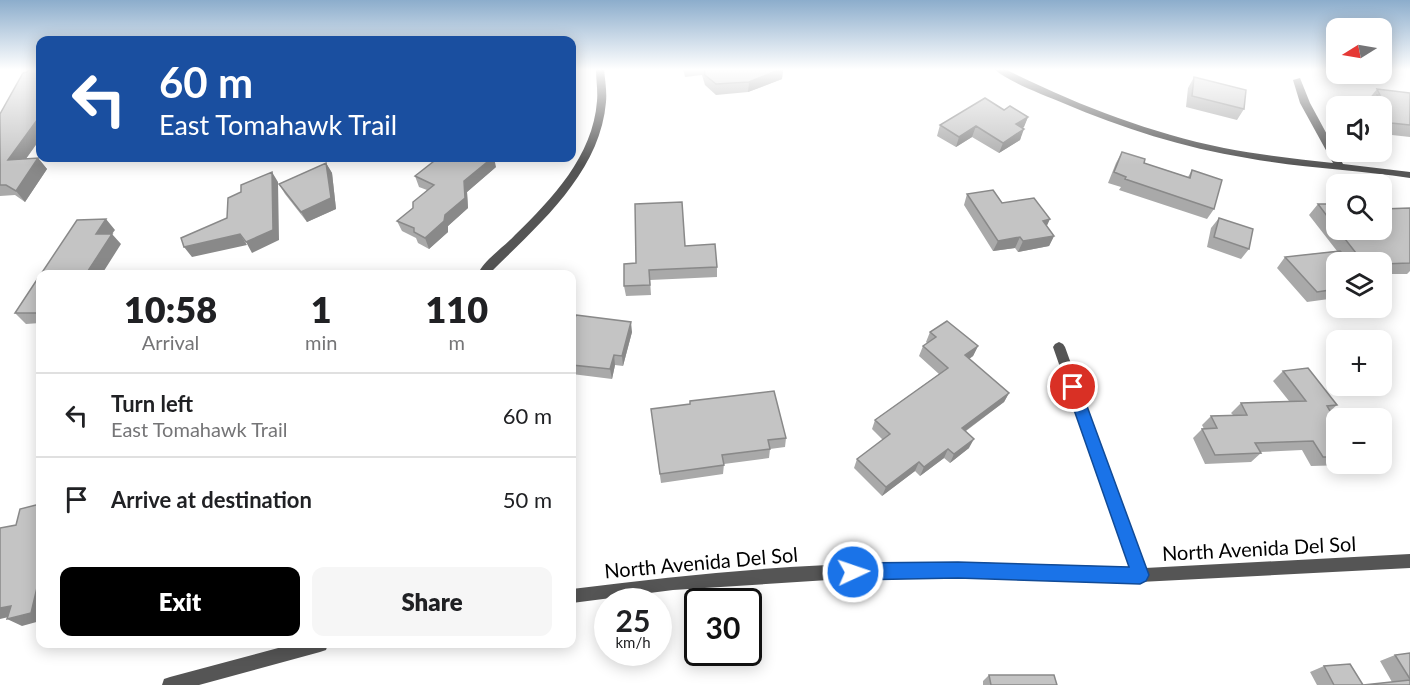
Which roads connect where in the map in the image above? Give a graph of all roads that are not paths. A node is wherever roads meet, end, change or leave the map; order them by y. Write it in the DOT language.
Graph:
graph roads {
  1 [pos="603,101"];
  2 [pos="1063,101"];
  3 [pos="1304,101"];
  4 [pos="1339,165"];
  5 [pos="1410,175"];
  6 [pos="487,270"];
  7 [pos="1059,347"];
  8 [pos="1410,561"];
  9 [pos="1140,575"];
  10 [pos="576,595"];
  11 [pos="305,648"];
  12 [pos="170,685"];
  1 -- 6 [label="street"];
  2 -- 4 [label="street"];
  3 -- 4 [label="street"];
  4 -- 5 [label="street"];
  7 -- 9 [label="street"];
  8 -- 9 [label="street, North Avenida Del Sol"];
  9 -- 10 [label="street, North Avenida Del Sol"];
  11 -- 12 [label="street"];
}
